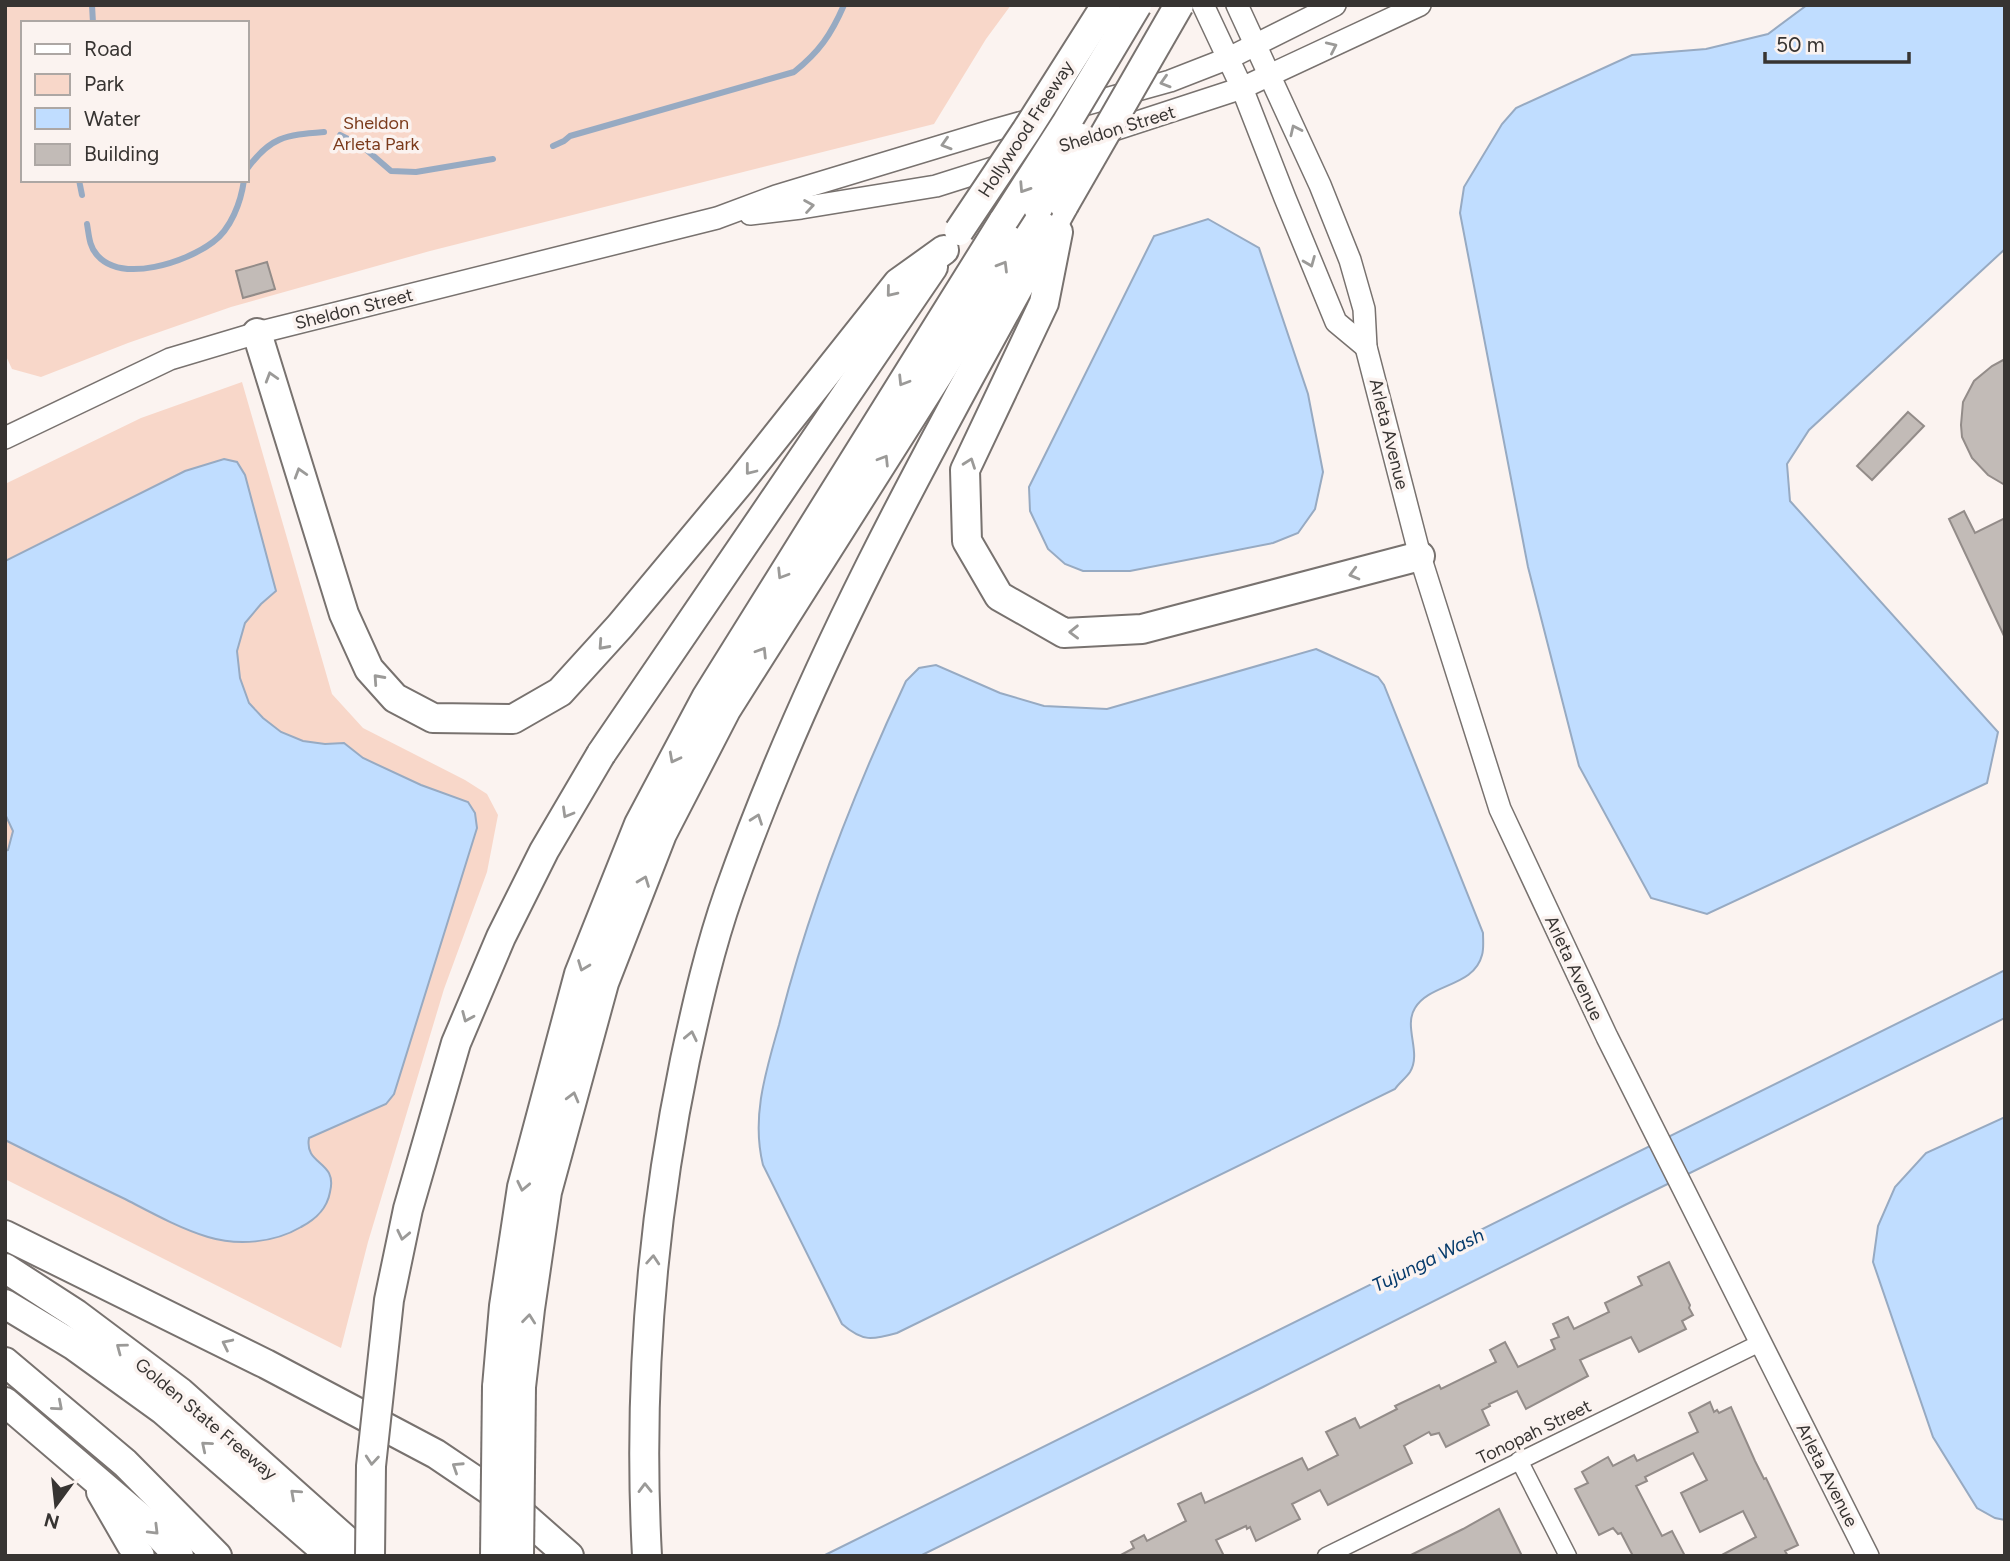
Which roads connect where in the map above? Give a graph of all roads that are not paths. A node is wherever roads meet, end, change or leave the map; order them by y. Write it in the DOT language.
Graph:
graph roads {
  1 [pos="1105,5"];
  2 [pos="1137,5"];
  3 [pos="1151,5"];
  4 [pos="1179,5"];
  5 [pos="1203,5"];
  6 [pos="1237,5"];
  7 [pos="1335,5"];
  8 [pos="1420,5"];
  9 [pos="1257,44"];
  10 [pos="1229,58"];
  11 [pos="1270,75"];
  12 [pos="1242,88"];
  13 [pos="1051,206"];
  14 [pos="717,218"];
  15 [pos="951,241"];
  16 [pos="257,333"];
  17 [pos="1366,346"];
  18 [pos="6,435"];
  19 [pos="1420,556"];
  20 [pos="5,1235"];
  21 [pos="5,1268"];
  22 [pos="5,1304"];
  23 [pos="1760,1343"];
  24 [pos="5,1362"];
  25 [pos="509,1387"];
  26 [pos="5,1402"];
  27 [pos="1519,1460"];
  28 [pos="91,1474"];
  29 [pos="568,1555"];
  30 [pos="140,1556"];
  31 [pos="178,1556"];
  32 [pos="217,1556"];
  33 [pos="331,1556"];
  34 [pos="364,1556"];
  35 [pos="370,1556"];
  36 [pos="495,1556"];
  37 [pos="519,1556"];
  38 [pos="648,1556"];
  39 [pos="1326,1556"];
  40 [pos="1568,1556"];
  41 [pos="1868,1556"];
  1 -- 15 [label="highway, Hollywood Freeway, bridge"];
  2 -- 25 [label="highway, one-way, bridge"];
  3 -- 13 [label="highway, bridge"];
  4 -- 13 [label="highway, bridge"];
  5 -- 10 [label="main road"];
  6 -- 9 [label="main road, Arleta Avenue"];
  7 -- 9 [label="main road, Sheldon Street"];
  11 -- 8 [label="main road, Sheldon Street, one-way"];
  9 -- 10 [label="main road, Sheldon Street"];
  9 -- 11 [label="main road, Arleta Avenue"];
  10 -- 12 [label="main road"];
  10 -- 14 [label="main road, Sheldon Street, one-way"];
  11 -- 12 [label="main road, Sheldon Street"];
  17 -- 11 [label="main road, Arleta Avenue, one-way"];
  14 -- 12 [label="main road, Sheldon Street, one-way"];
  12 -- 17 [label="main road, one-way"];
  19 -- 13 [label="highway, one-way"];
  25 -- 13 [label="highway, one-way"];
  38 -- 13 [label="highway, one-way"];
  14 -- 16 [label="main road, Sheldon Street"];
  15 -- 16 [label="highway, one-way"];
  15 -- 35 [label="highway, Hollywood Freeway, one-way, bridge"];
  16 -- 18 [label="main road, Sheldon Street"];
  17 -- 19 [label="main road, Arleta Avenue"];
  19 -- 23 [label="main road, Arleta Avenue"];
  29 -- 20 [label="highway, one-way"];
  34 -- 21 [label="highway, Golden State Freeway, one-way"];
  33 -- 22 [label="highway, one-way"];
  23 -- 27 [label="street, Tonopah Street"];
  23 -- 41 [label="main road, Arleta Avenue"];
  24 -- 32 [label="highway, one-way"];
  25 -- 36 [label="highway, bridge"];
  25 -- 37 [label="highway, bridge"];
  26 -- 28 [label="highway"];
  27 -- 39 [label="street, Tonopah Street"];
  27 -- 40 [label="street"];
  28 -- 30 [label="highway"];
  28 -- 31 [label="highway, one-way"];
}
